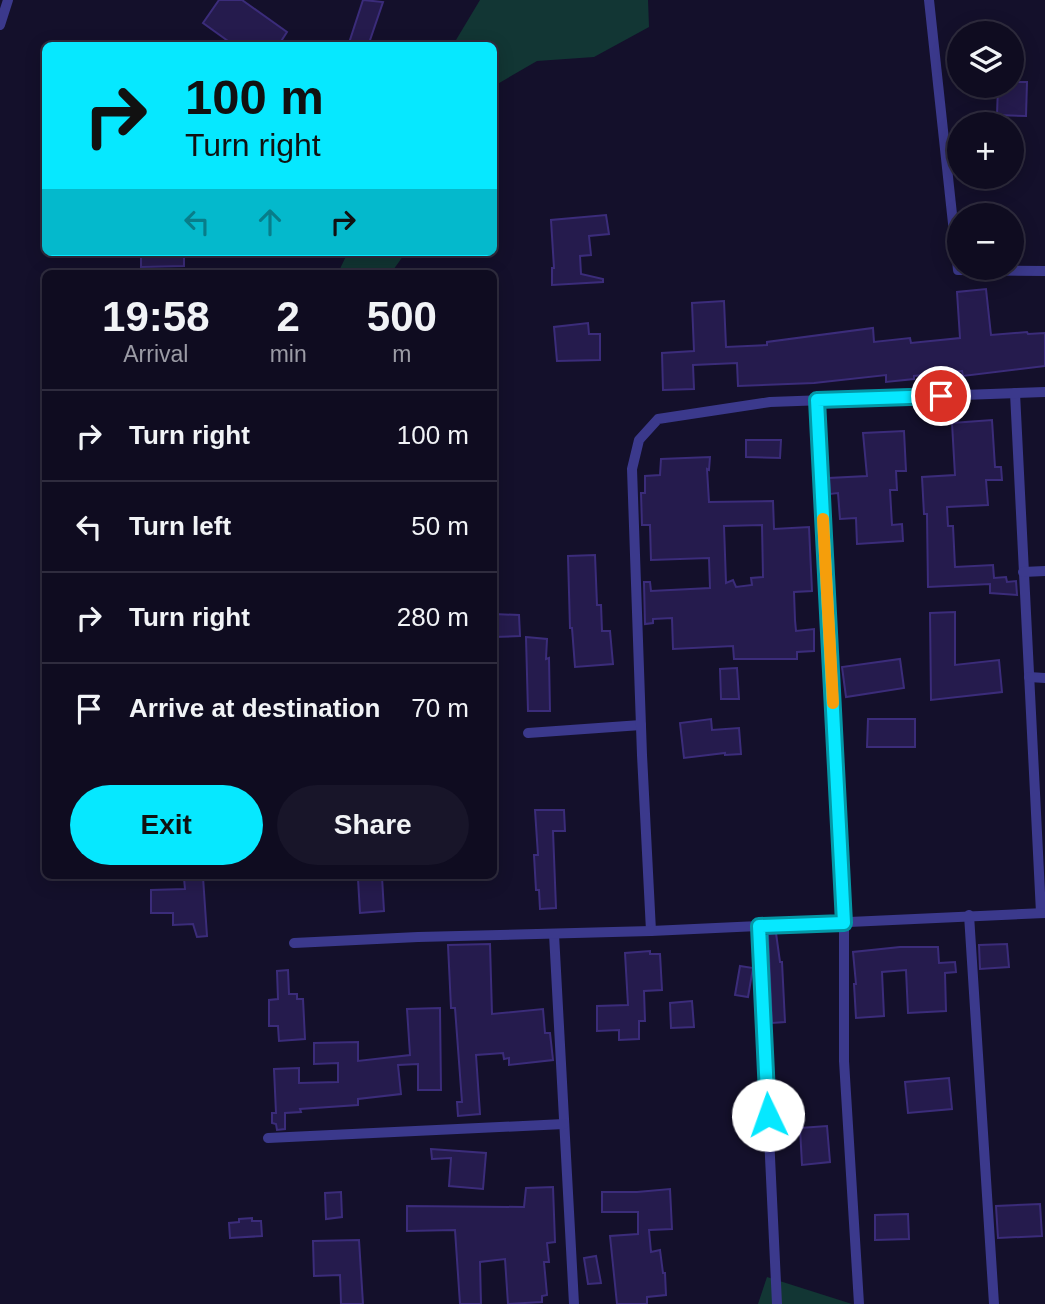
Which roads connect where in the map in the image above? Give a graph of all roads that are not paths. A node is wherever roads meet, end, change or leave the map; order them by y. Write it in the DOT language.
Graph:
graph roads {
  1 [pos="8,0"];
  2 [pos="929,0"];
  3 [pos="0,25"];
  4 [pos="1045,271"];
  5 [pos="1045,392"];
  6 [pos="1015,393"];
  7 [pos="817,400"];
  8 [pos="1045,571"];
  9 [pos="1023,572"];
  10 [pos="1029,677"];
  11 [pos="1045,678"];
  12 [pos="641,725"];
  13 [pos="528,733"];
  14 [pos="1043,913"];
  15 [pos="969,915"];
  16 [pos="844,923"];
  17 [pos="759,926"];
  18 [pos="651,931"];
  19 [pos="554,934"];
  20 [pos="294,943"];
  21 [pos="564,1124"];
  22 [pos="268,1138"];
  23 [pos="574,1304"];
  24 [pos="777,1304"];
  25 [pos="859,1304"];
  26 [pos="994,1304"];
  1 -- 3 [label="street"];
  2 -- 4 [label="street"];
  5 -- 6 [label="street"];
  6 -- 7 [label="street"];
  6 -- 9 [label="street"];
  7 -- 12 [label="street"];
  7 -- 16 [label="street"];
  8 -- 9 [label="street"];
  9 -- 10 [label="street"];
  10 -- 11 [label="street"];
  10 -- 14 [label="street"];
  12 -- 13 [label="street"];
  12 -- 18 [label="street"];
  14 -- 15 [label="street"];
  15 -- 16 [label="street"];
  15 -- 26 [label="street"];
  16 -- 17 [label="street"];
  16 -- 25 [label="street"];
  17 -- 18 [label="street"];
  17 -- 24 [label="street"];
  18 -- 19 [label="street"];
  19 -- 20 [label="street"];
  19 -- 21 [label="street"];
  21 -- 22 [label="street"];
  21 -- 23 [label="street"];
}
